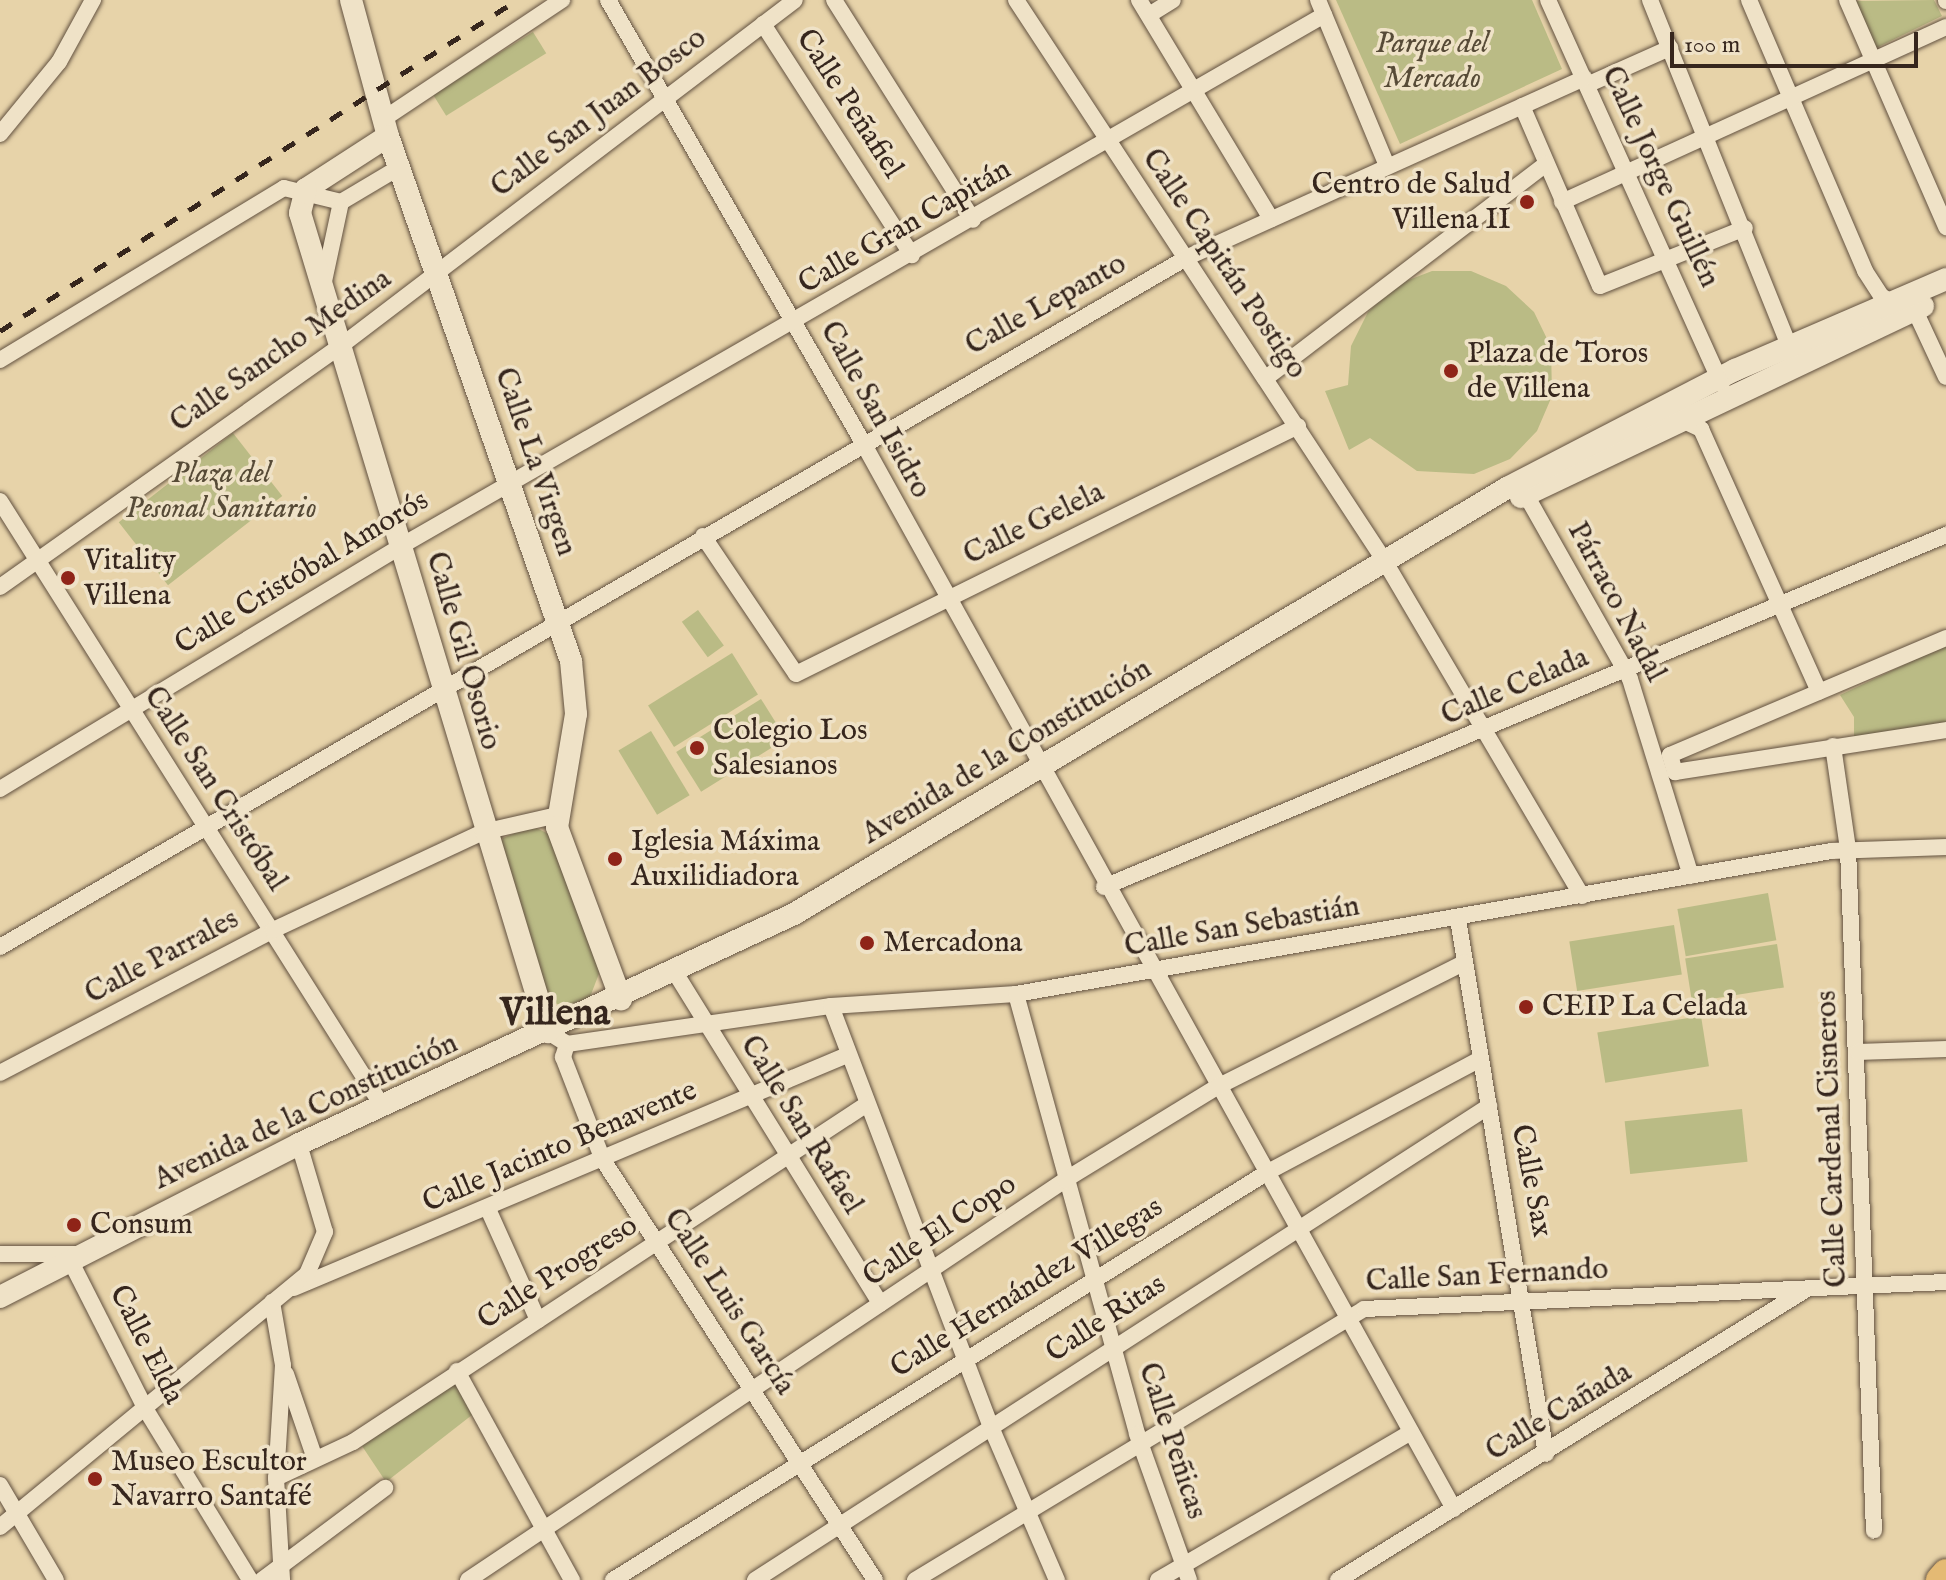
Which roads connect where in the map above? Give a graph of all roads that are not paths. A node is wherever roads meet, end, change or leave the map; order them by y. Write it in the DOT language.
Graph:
graph roads {
  1 [pos="93,0"];
  2 [pos="351,0"];
  3 [pos="562,0"];
  4 [pos="608,0"];
  5 [pos="795,0"];
  6 [pos="834,0"];
  7 [pos="1016,0"];
  8 [pos="1139,0"];
  9 [pos="1173,0"];
  10 [pos="1548,0"];
  11 [pos="1650,0"];
  12 [pos="1749,0"];
  13 [pos="1847,0"];
  14 [pos="1321,8"];
  15 [pos="1149,15"];
  16 [pos="763,24"];
  17 [pos="1946,27"];
  18 [pos="1670,48"];
  19 [pos="1873,60"];
  20 [pos="1587,81"];
  21 [pos="1195,90"];
  22 [pos="664,97"];
  23 [pos="1789,97"];
  24 [pos="1522,106"];
  25 [pos="387,127"];
  26 [pos="0,134"];
  27 [pos="1705,134"];
  28 [pos="1107,141"];
  29 [pos="1546,164"];
  30 [pos="1387,166"];
  31 [pos="400,167"];
  32 [pos="1628,172"];
  33 [pos="341,202"];
  34 [pos="1562,202"];
  35 [pos="301,205"];
  36 [pos="1271,219"];
  37 [pos="973,220"];
  38 [pos="1946,227"];
  39 [pos="1745,228"];
  40 [pos="912,255"];
  41 [pos="1188,257"];
  42 [pos="1668,258"];
  43 [pos="437,271"];
  44 [pos="1946,279"];
  45 [pos="323,286"];
  46 [pos="1939,298"];
  47 [pos="1901,308"];
  48 [pos="795,324"];
  49 [pos="1927,330"];
  50 [pos="342,345"];
  51 [pos="1789,346"];
  52 [pos="0,360"];
  53 [pos="1946,377"];
  54 [pos="1266,378"];
  55 [pos="1720,378"];
  56 [pos="1686,422"];
  57 [pos="1298,426"];
  58 [pos="862,441"];
  59 [pos="1635,445"];
  60 [pos="511,483"];
  61 [pos="1526,495"];
  62 [pos="0,501"];
  63 [pos="1442,529"];
  64 [pos="1946,535"];
  65 [pos="703,536"];
  66 [pos="401,546"];
  67 [pos="37,557"];
  68 [pos="1384,560"];
  69 [pos="0,587"];
  70 [pos="944,599"];
  71 [pos="1779,601"];
  72 [pos="557,625"];
  73 [pos="1946,638"];
  74 [pos="1624,671"];
  75 [pos="442,689"];
  76 [pos="1819,692"];
  77 [pos="131,708"];
  78 [pos="1946,730"];
  79 [pos="1486,731"];
  80 [pos="1833,746"];
  81 [pos="1042,766"];
  82 [pos="0,789"];
  83 [pos="558,815"];
  84 [pos="204,825"];
  85 [pos="483,832"];
  86 [pos="1946,847"];
  87 [pos="1848,849"];
  88 [pos="1691,876"];
  89 [pos="1104,887"];
  90 [pos="1582,896"];
  91 [pos="1458,919"];
  92 [pos="273,930"];
  93 [pos="0,947"];
  94 [pos="1464,963"];
  95 [pos="1150,970"];
  96 [pos="676,974"];
  97 [pos="1016,994"];
  98 [pos="621,999"];
  99 [pos="831,1006"];
  100 [pos="705,1023"];
  101 [pos="558,1038"];
  102 [pos="1946,1049"];
  103 [pos="1858,1052"];
  104 [pos="847,1055"];
  105 [pos="1480,1059"];
  106 [pos="0,1073"];
  107 [pos="1217,1087"];
  108 [pos="750,1097"];
  109 [pos="867,1104"];
  110 [pos="1489,1106"];
  111 [pos="383,1107"];
  112 [pos="299,1144"];
  113 [pos="789,1157"];
  114 [pos="603,1160"];
  115 [pos="1266,1173"];
  116 [pos="1065,1180"];
  117 [pos="488,1209"];
  118 [pos="1298,1229"];
  119 [pos="656,1242"];
  120 [pos="0,1254"];
  121 [pos="72,1256"];
  122 [pos="933,1268"];
  123 [pos="1092,1279"];
  124 [pos="1946,1282"];
  125 [pos="1866,1286"];
  126 [pos="294,1288"];
  127 [pos="1807,1289"];
  128 [pos="0,1297"];
  129 [pos="1525,1301"];
  130 [pos="272,1302"];
  131 [pos="881,1304"];
  132 [pos="1347,1314"];
  133 [pos="538,1320"];
  134 [pos="1112,1348"];
  135 [pos="965,1358"];
  136 [pos="283,1365"];
  137 [pos="457,1371"];
  138 [pos="754,1391"];
  139 [pos="146,1410"];
  140 [pos="991,1427"];
  141 [pos="1411,1432"];
  142 [pos="1139,1441"];
  143 [pos="1546,1454"];
  144 [pos="314,1456"];
  145 [pos="801,1463"];
  146 [pos="276,1478"];
  147 [pos="0,1485"];
  148 [pos="385,1488"];
  149 [pos="1454,1509"];
  150 [pos="1027,1511"];
  151 [pos="17,1513"];
  152 [pos="837,1526"];
  153 [pos="0,1527"];
  154 [pos="547,1530"];
  155 [pos="1874,1531"];
  156 [pos="281,1573"];
  157 [pos="1186,1573"];
  158 [pos="1946,1573"];
  159 [pos="56,1580"];
  160 [pos="250,1580"];
  161 [pos="262,1580"];
  162 [pos="468,1580"];
  163 [pos="572,1580"];
  164 [pos="613,1580"];
  165 [pos="755,1580"];
  166 [pos="875,1580"];
  167 [pos="915,1580"];
  168 [pos="1057,1580"];
  169 [pos="1158,1580"];
  170 [pos="1338,1580"];
  171 [pos="1940,1580"];
  1 -- 26 [label="street"];
  2 -- 25 [label="street, Calle La Virgen"];
  3 -- 25 [label="street"];
  4 -- 22 [label="street, Calle San Isidro"];
  5 -- 16 [label="street, Calle San Juan Bosco"];
  6 -- 37 [label="street"];
  7 -- 28 [label="street, Calle Capitán Postigo"];
  8 -- 15 [label="street"];
  9 -- 15 [label="street"];
  10 -- 20 [label="street, Calle Jorge Guillén"];
  11 -- 18 [label="street"];
  12 -- 23 [label="street"];
  13 -- 19 [label="street"];
  14 -- 21 [label="street, Calle Gran Capitán"];
  14 -- 30 [label="street"];
  15 -- 21 [label="street"];
  16 -- 22 [label="street, Calle San Juan Bosco"];
  16 -- 40 [label="street, Calle Peñafiel"];
  17 -- 19 [label="street"];
  18 -- 20 [label="street, Calle Lepanto"];
  18 -- 27 [label="street"];
  19 -- 23 [label="street"];
  19 -- 38 [label="street"];
  20 -- 24 [label="street, Calle Lepanto"];
  20 -- 32 [label="street, Calle Jorge Guillén"];
  21 -- 28 [label="street, Calle Gran Capitán"];
  21 -- 36 [label="street"];
  22 -- 43 [label="street, Calle San Juan Bosco"];
  22 -- 48 [label="street, Calle San Isidro"];
  23 -- 27 [label="street"];
  23 -- 47 [label="street"];
  24 -- 29 [label="street"];
  24 -- 30 [label="street, Calle Lepanto"];
  25 -- 31 [label="street, Calle La Virgen"];
  25 -- 35 [label="street"];
  27 -- 32 [label="street"];
  27 -- 39 [label="street"];
  28 -- 37 [label="street, Calle Gran Capitán"];
  28 -- 41 [label="street, Calle Capitán Postigo"];
  29 -- 34 [label="street"];
  29 -- 54 [label="street"];
  30 -- 36 [label="street, Calle Lepanto"];
  31 -- 33 [label="street"];
  31 -- 43 [label="street, Calle La Virgen"];
  32 -- 34 [label="street"];
  32 -- 42 [label="street, Calle Jorge Guillén"];
  33 -- 35 [label="street"];
  33 -- 45 [label="street, Calle Gil Osorio"];
  34 -- 42 [label="street"];
  35 -- 45 [label="street, Calle Gil Osorio"];
  35 -- 52 [label="street"];
  36 -- 41 [label="street, Calle Lepanto"];
  37 -- 40 [label="street, Calle Gran Capitán"];
  39 -- 42 [label="street"];
  39 -- 51 [label="street"];
  40 -- 48 [label="street, Calle Gran Capitán"];
  41 -- 54 [label="street, Calle Capitán Postigo"];
  41 -- 58 [label="street, Calle Lepanto"];
  42 -- 55 [label="street, Calle Jorge Guillén"];
  43 -- 50 [label="street, Calle Sancho Medina"];
  43 -- 60 [label="street, Calle La Virgen"];
  44 -- 47 [label="street, Avenida de la Constitución"];
  45 -- 50 [label="street, Calle Gil Osorio"];
  46 -- 47 [label="street"];
  46 -- 49 [label="street"];
  47 -- 49 [label="street"];
  47 -- 51 [label="street, Avenida de la Constitución"];
  47 -- 56 [label="street"];
  48 -- 58 [label="street, Calle San Isidro"];
  48 -- 60 [label="street, Calle Gran Capitán"];
  49 -- 53 [label="street"];
  50 -- 66 [label="street, Calle Gil Osorio"];
  50 -- 67 [label="street, Calle Sancho Medina"];
  51 -- 55 [label="street, Avenida de la Constitución"];
  54 -- 57 [label="street, Calle Capitán Postigo"];
  55 -- 59 [label="street"];
  55 -- 63 [label="street, Avenida de la Constitución"];
  56 -- 59 [label="street"];
  56 -- 71 [label="street"];
  57 -- 68 [label="street, Calle Capitán Postigo"];
  57 -- 70 [label="street, Calle Gelela"];
  58 -- 65 [label="street, Calle Lepanto"];
  58 -- 70 [label="street, Calle San Isidro"];
  59 -- 61 [label="street"];
  60 -- 66 [label="street, Calle Cristóbal Amorós"];
  60 -- 72 [label="street, Calle La Virgen"];
  61 -- 63 [label="street"];
  61 -- 74 [label="street, Párraco Nadal"];
  62 -- 67 [label="street, Calle San Cristóbal"];
  63 -- 68 [label="street, Avenida de la Constitución"];
  64 -- 71 [label="street, Calle Celada"];
  65 -- 70 [label="street, Calle Gelela"];
  65 -- 72 [label="street, Calle Lepanto"];
  66 -- 75 [label="street, Calle Gil Osorio"];
  66 -- 77 [label="street, Calle Cristóbal Amorós"];
  67 -- 69 [label="street, Calle Sancho Medina"];
  67 -- 77 [label="street, Calle San Cristóbal"];
  68 -- 79 [label="street, Calle Capitán Postigo"];
  68 -- 81 [label="street, Avenida de la Constitución"];
  70 -- 81 [label="street, Calle San Isidro"];
  71 -- 74 [label="street, Calle Celada"];
  71 -- 76 [label="street"];
  72 -- 75 [label="street, Calle Lepanto"];
  72 -- 83 [label="street, Calle La Virgen"];
  73 -- 76 [label="street"];
  74 -- 79 [label="street, Calle Celada"];
  74 -- 88 [label="street, Párraco Nadal"];
  75 -- 84 [label="street, Calle Lepanto"];
  75 -- 85 [label="street, Calle Gil Osorio"];
  76 -- 80 [label="street"];
  77 -- 82 [label="street, Calle Cristóbal Amorós"];
  77 -- 84 [label="street, Calle San Cristóbal"];
  78 -- 80 [label="street"];
  79 -- 89 [label="street, Calle Celada"];
  79 -- 90 [label="street, Calle Capitán Postigo"];
  80 -- 87 [label="street, Calle Cardenal Cisneros"];
  81 -- 89 [label="street, Calle San Isidro"];
  81 -- 96 [label="street, Avenida de la Constitución"];
  83 -- 85 [label="street, Calle Parrales"];
  83 -- 98 [label="street"];
  84 -- 92 [label="street, Calle San Cristóbal"];
  84 -- 93 [label="street, Calle Lepanto"];
  85 -- 92 [label="street, Calle Parrales"];
  85 -- 101 [label="street, Calle Gil Osorio"];
  86 -- 87 [label="street, Calle San Sebastián"];
  87 -- 88 [label="street, Calle San Sebastián"];
  87 -- 103 [label="street, Calle Cardenal Cisneros"];
  88 -- 90 [label="street, Calle San Sebastián"];
  89 -- 95 [label="street, Calle San Isidro"];
  90 -- 91 [label="street, Calle San Sebastián"];
  91 -- 94 [label="street, Calle Sax"];
  91 -- 95 [label="street, Calle San Sebastián"];
  92 -- 106 [label="street, Calle Parrales"];
  92 -- 111 [label="street, Calle San Cristóbal"];
  94 -- 105 [label="street, Calle Sax"];
  94 -- 107 [label="street, Calle El Copo"];
  95 -- 97 [label="street, Calle San Sebastián"];
  95 -- 107 [label="street, Calle San Isidro"];
  96 -- 98 [label="street, Avenida de la Constitución"];
  96 -- 100 [label="street, Calle San Rafael"];
  97 -- 99 [label="street, Calle San Sebastián"];
  97 -- 116 [label="street, Calle Peñicas"];
  98 -- 101 [label="street, Avenida de la Constitución"];
  99 -- 100 [label="street, Calle San Sebastián"];
  99 -- 104 [label="street"];
  100 -- 101 [label="street, Calle San Sebastián"];
  100 -- 108 [label="street, Calle San Rafael"];
  101 -- 111 [label="street, Avenida de la Constitución"];
  101 -- 114 [label="street, Calle Luis García"];
  102 -- 103 [label="street"];
  103 -- 125 [label="street, Calle Cardenal Cisneros"];
  104 -- 108 [label="street, Calle Jacinto Benavente"];
  104 -- 109 [label="street"];
  105 -- 110 [label="street, Calle Sax"];
  105 -- 115 [label="street, Calle Hernández Villegas"];
  107 -- 115 [label="street, Calle San Isidro"];
  107 -- 116 [label="street, Calle El Copo"];
  108 -- 113 [label="street, Calle San Rafael"];
  108 -- 114 [label="street, Calle Jacinto Benavente"];
  109 -- 113 [label="street, Calle Progreso"];
  109 -- 122 [label="street"];
  110 -- 118 [label="street, Calle Ritas"];
  110 -- 129 [label="street, Calle Sax"];
  111 -- 112 [label="street, Avenida de la Constitución"];
  112 -- 121 [label="street, Avenida de la Constitución"];
  112 -- 126 [label="street"];
  113 -- 119 [label="street, Calle Progreso"];
  113 -- 131 [label="street, Calle San Rafael"];
  114 -- 117 [label="street, Calle Jacinto Benavente"];
  114 -- 119 [label="street, Calle Luis García"];
  115 -- 118 [label="street, Calle San Isidro"];
  115 -- 123 [label="street, Calle Hernández Villegas"];
  116 -- 122 [label="street, Calle El Copo"];
  116 -- 123 [label="street, Calle Peñicas"];
  117 -- 126 [label="street, Calle Jacinto Benavente"];
  117 -- 133 [label="street"];
  118 -- 132 [label="street, Calle San Isidro"];
  118 -- 134 [label="street, Calle Ritas"];
  119 -- 133 [label="street, Calle Progreso"];
  119 -- 138 [label="street, Calle Luis García"];
  120 -- 121 [label="street"];
  121 -- 128 [label="street, Avenida de la Constitución"];
  121 -- 139 [label="street, Calle Elda"];
  122 -- 131 [label="street, Calle El Copo"];
  122 -- 135 [label="street"];
  123 -- 134 [label="street, Calle Peñicas"];
  123 -- 135 [label="street, Calle Hernández Villegas"];
  124 -- 125 [label="street, Calle San Fernando"];
  125 -- 127 [label="street, Calle San Fernando"];
  125 -- 155 [label="street, Calle Cardenal Cisneros"];
  126 -- 130 [label="street"];
  127 -- 129 [label="street, Calle San Fernando"];
  127 -- 143 [label="street, Calle Cañada"];
  129 -- 132 [label="street, Calle San Fernando"];
  129 -- 143 [label="street, Calle Sax"];
  130 -- 136 [label="street"];
  130 -- 139 [label="street"];
  131 -- 138 [label="street, Calle El Copo"];
  132 -- 141 [label="street, Calle San Isidro"];
  132 -- 142 [label="street, Calle San Fernando"];
  133 -- 137 [label="street, Calle Progreso"];
  134 -- 140 [label="street, Calle Ritas"];
  134 -- 142 [label="street, Calle Peñicas"];
  135 -- 140 [label="street"];
  135 -- 145 [label="street, Calle Hernández Villegas"];
  136 -- 144 [label="street"];
  136 -- 146 [label="street"];
  137 -- 144 [label="street, Calle Progreso"];
  137 -- 154 [label="street"];
  138 -- 145 [label="street, Calle Luis García"];
  138 -- 154 [label="street, Calle El Copo"];
  139 -- 151 [label="street"];
  139 -- 160 [label="street, Calle Elda"];
  140 -- 150 [label="street"];
  140 -- 152 [label="street, Calle Ritas"];
  141 -- 149 [label="street, Calle San Isidro"];
  141 -- 157 [label="street"];
  142 -- 150 [label="street, Calle San Fernando"];
  142 -- 157 [label="street, Calle Peñicas"];
  143 -- 149 [label="street, Calle Cañada"];
  144 -- 146 [label="street, Calle Progreso"];
  145 -- 152 [label="street, Calle Luis García"];
  145 -- 164 [label="street, Calle Hernández Villegas"];
  146 -- 156 [label="street"];
  147 -- 151 [label="street"];
  148 -- 156 [label="street"];
  149 -- 170 [label="street, Calle Cañada"];
  150 -- 167 [label="street, Calle San Fernando"];
  150 -- 168 [label="street"];
  151 -- 153 [label="street"];
  151 -- 159 [label="street"];
  152 -- 165 [label="street, Calle Ritas"];
  152 -- 166 [label="street, Calle Luis García"];
  154 -- 162 [label="street, Calle El Copo"];
  154 -- 163 [label="street"];
  156 -- 161 [label="street"];
  157 -- 169 [label="street"];
  158 -- 171 [label="highway"];
}
